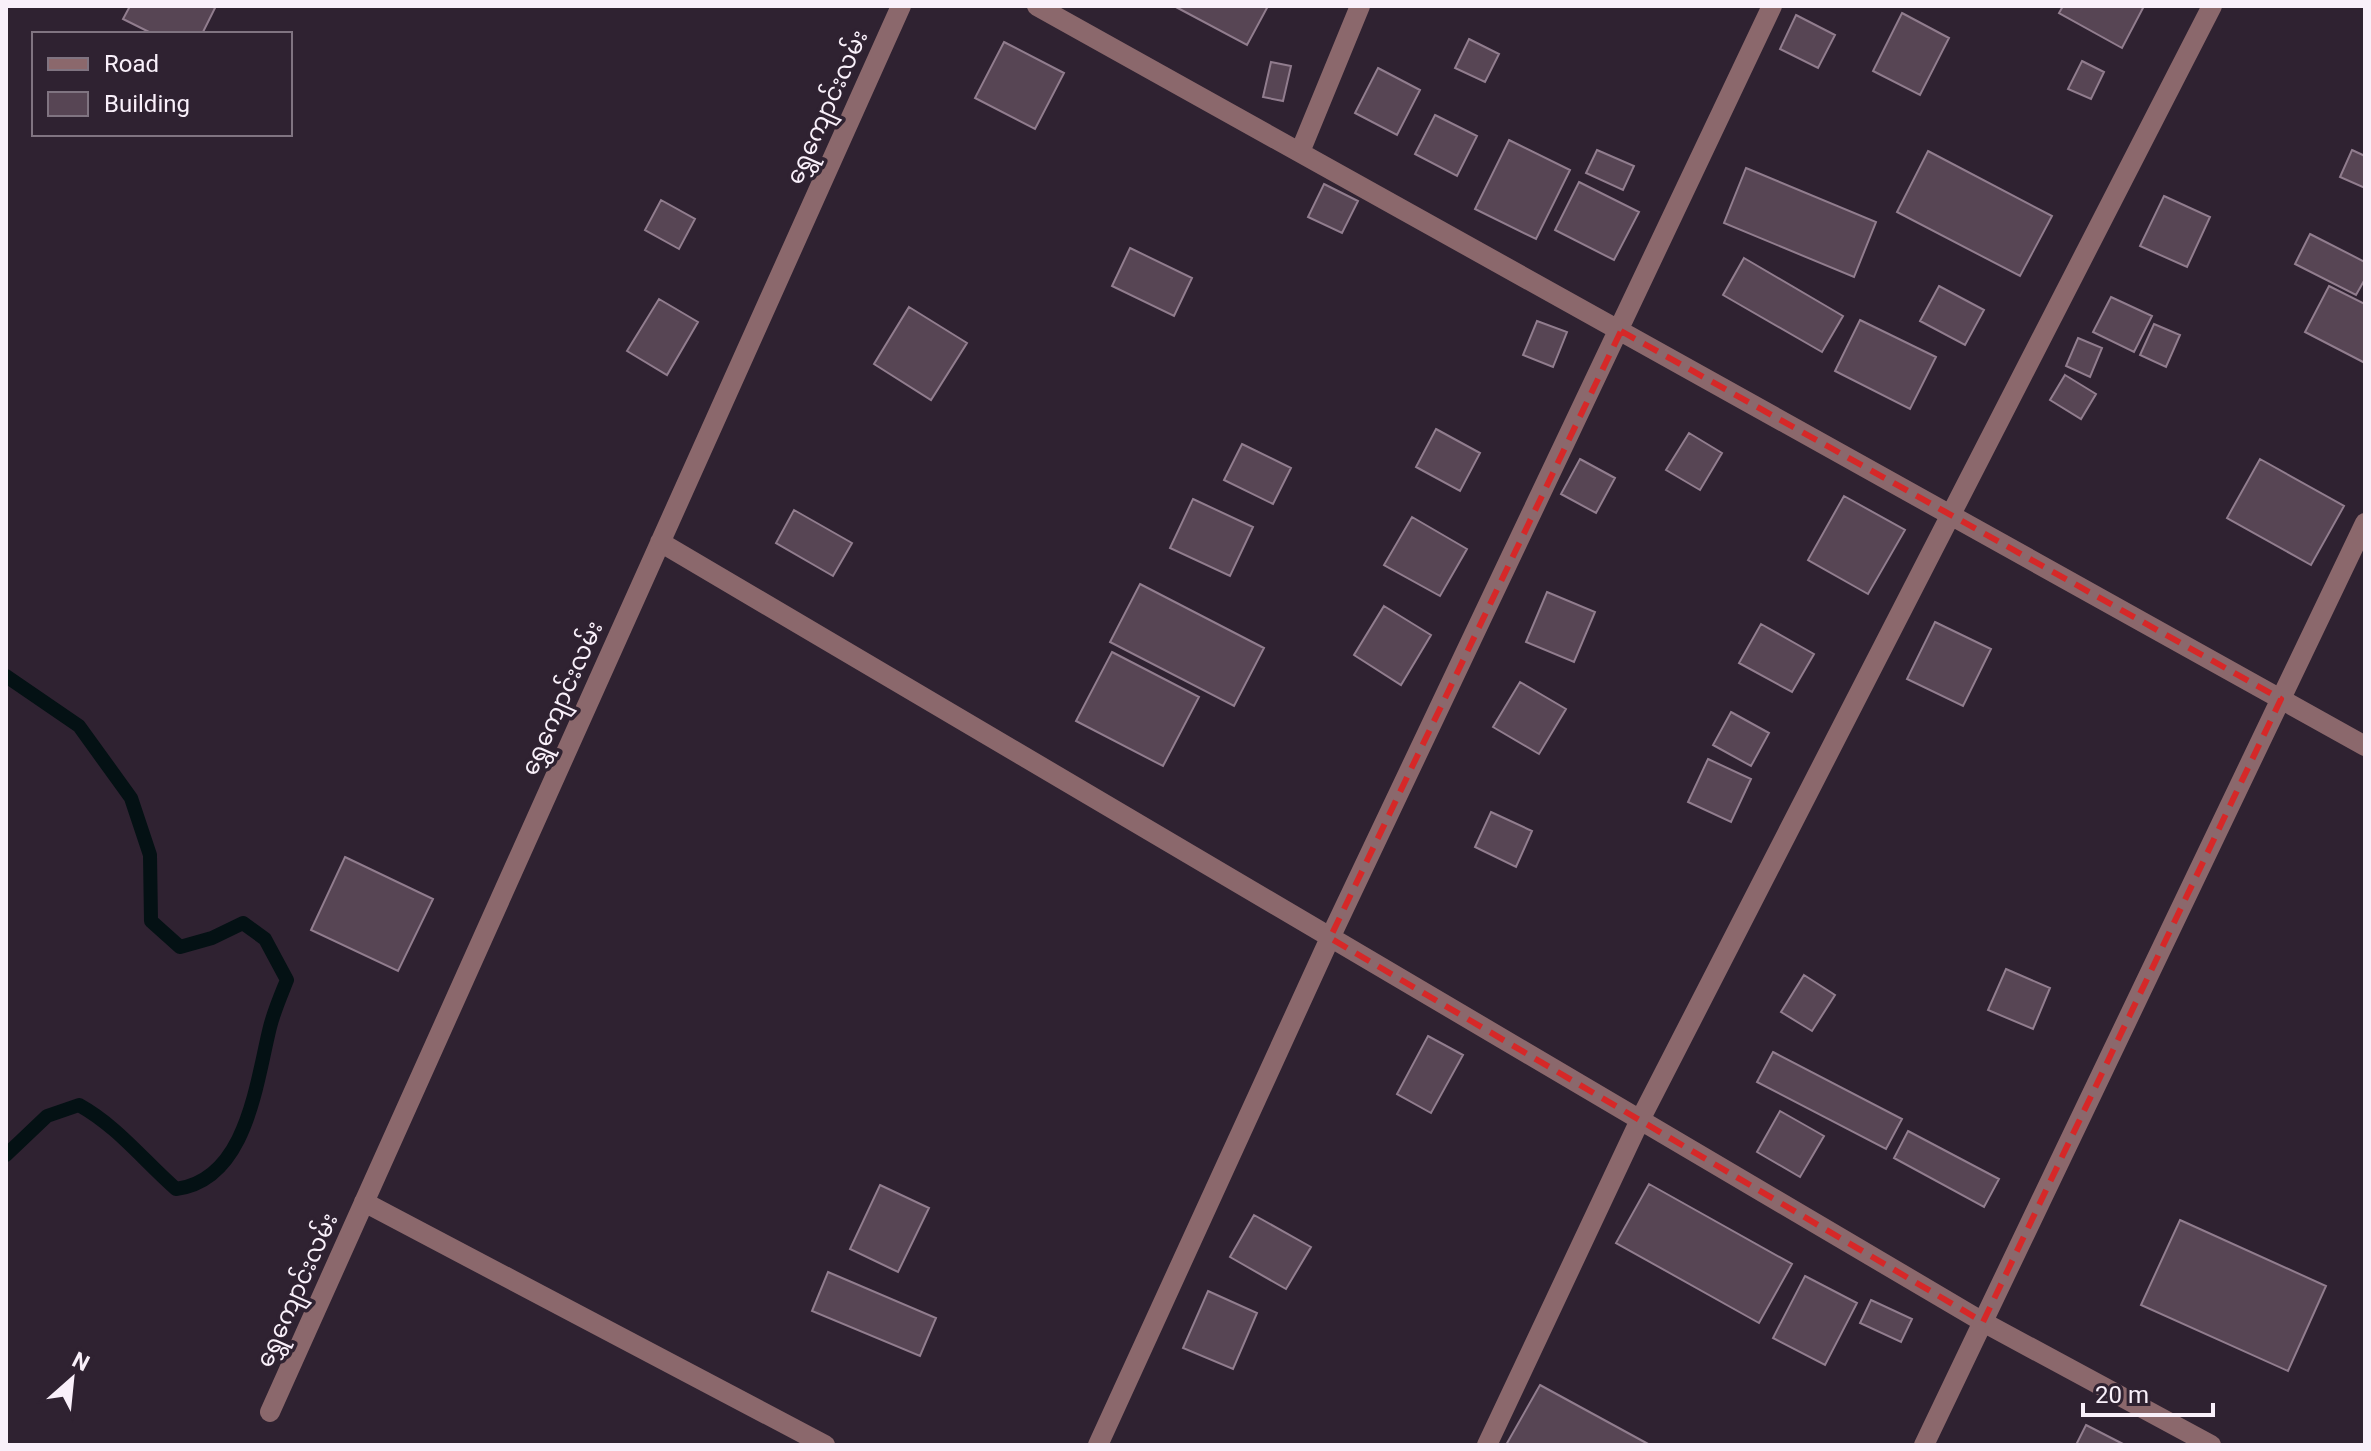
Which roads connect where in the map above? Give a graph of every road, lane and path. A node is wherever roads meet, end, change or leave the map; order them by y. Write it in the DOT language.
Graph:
graph roads {
  1 [pos="901,6"];
  2 [pos="1037,6"];
  3 [pos="1360,6"];
  4 [pos="1772,6"];
  5 [pos="2212,6"];
  6 [pos="1300,152"];
  7 [pos="1621,331"];
  8 [pos="1949,515"];
  9 [pos="2365,523"];
  10 [pos="660,542"];
  11 [pos="2281,699"];
  12 [pos="2365,746"];
  13 [pos="1330,938"];
  14 [pos="1640,1120"];
  15 [pos="364,1202"];
  16 [pos="1983,1322"];
  17 [pos="270,1412"];
  18 [pos="825,1445"];
  19 [pos="1098,1445"];
  20 [pos="1487,1445"];
  21 [pos="1924,1445"];
  22 [pos="2211,1445"];
  1 -- 10 [label="street, ရွှေကျောင်းလမ်း"];
  2 -- 6 [label="street"];
  3 -- 6 [label="street"];
  4 -- 7 [label="street"];
  5 -- 8 [label="street"];
  6 -- 7 [label="street"];
  7 -- 8 [label="street"];
  7 -- 13 [label="street"];
  8 -- 11 [label="street"];
  8 -- 14 [label="street"];
  9 -- 11 [label="street"];
  10 -- 13 [label="street"];
  10 -- 15 [label="street, ရွှေကျောင်းလမ်း"];
  11 -- 12 [label="street"];
  11 -- 16 [label="street"];
  13 -- 14 [label="street"];
  13 -- 19 [label="street"];
  14 -- 16 [label="street"];
  14 -- 20 [label="street"];
  15 -- 17 [label="street, ရွှေကျောင်းလမ်း"];
  15 -- 18 [label="street"];
  16 -- 21 [label="street"];
  16 -- 22 [label="street"];
}
